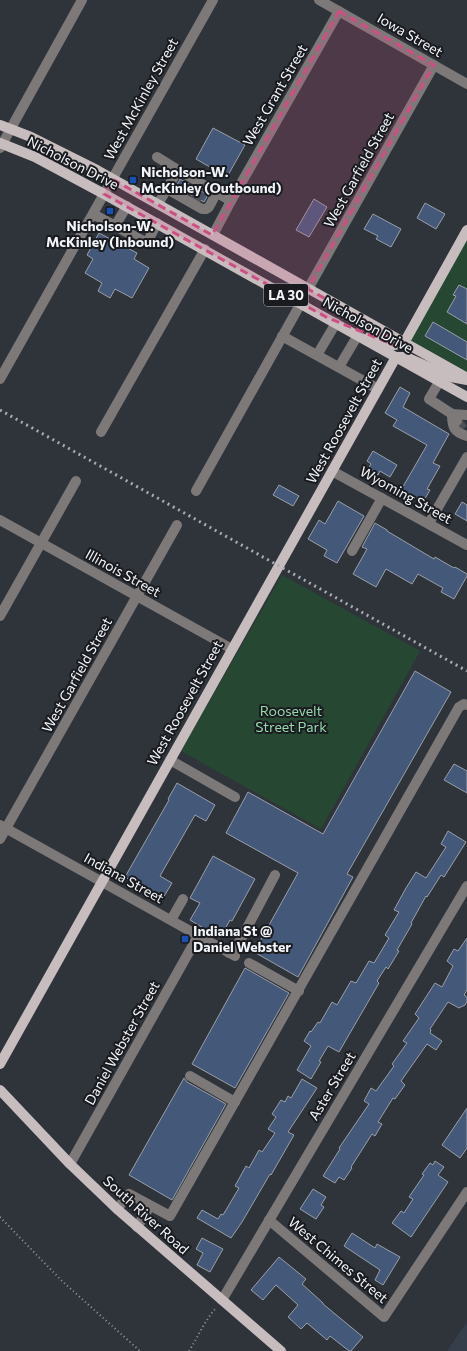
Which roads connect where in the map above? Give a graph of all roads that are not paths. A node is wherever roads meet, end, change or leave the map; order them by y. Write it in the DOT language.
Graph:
graph roads {
  1 [pos="82,0"];
  2 [pos="213,0"];
  3 [pos="319,0"];
  4 [pos="339,11"];
  5 [pos="434,65"];
  6 [pos="467,84"];
  7 [pos="0,125"];
  8 [pos="11,130"];
  9 [pos="1,145"];
  10 [pos="157,157"];
  11 [pos="178,170"];
  12 [pos="112,179"];
  13 [pos="187,188"];
  14 [pos="167,189"];
  15 [pos="217,192"];
  16 [pos="104,194"];
  17 [pos="231,201"];
  18 [pos="158,204"];
  19 [pos="127,206"];
  20 [pos="93,214"];
  21 [pos="157,223"];
  22 [pos="116,226"];
  23 [pos="467,230"];
  24 [pos="213,235"];
  25 [pos="204,249"];
  26 [pos="308,289"];
  27 [pos="300,303"];
  28 [pos="326,318"];
  29 [pos="336,323"];
  30 [pos="358,335"];
  31 [pos="282,336"];
  32 [pos="404,343"];
  33 [pos="318,355"];
  34 [pos="396,357"];
  35 [pos="339,367"];
  36 [pos="467,379"];
  37 [pos="0,380"];
  38 [pos="439,382"];
  39 [pos="378,389"];
  40 [pos="467,397"];
  41 [pos="467,415"];
  42 [pos="461,427"];
  43 [pos="101,432"];
  44 [pos="467,457"];
  45 [pos="332,471"];
  46 [pos="76,481"];
  47 [pos="196,491"];
  48 [pos="382,498"];
  49 [pos="0,520"];
  50 [pos="429,523"];
  51 [pos="177,526"];
  52 [pos="41,543"];
  53 [pos="467,545"];
  54 [pos="352,551"];
  55 [pos="137,597"];
  56 [pos="0,616"];
  57 [pos="232,649"];
  58 [pos="467,705"];
  59 [pos="170,760"];
  60 [pos="235,797"];
  61 [pos="3,827"];
  62 [pos="0,839"];
  63 [pos="275,875"];
  64 [pos="102,882"];
  65 [pos="467,886"];
  66 [pos="183,899"];
  67 [pos="171,920"];
  68 [pos="198,936"];
  69 [pos="249,963"];
  70 [pos="298,991"];
  71 [pos="0,1064"];
  72 [pos="190,1076"];
  73 [pos="0,1090"];
  74 [pos="235,1102"];
  75 [pos="70,1164"];
  76 [pos="467,1192"];
  77 [pos="150,1206"];
  78 [pos="117,1209"];
  79 [pos="269,1220"];
  80 [pos="137,1227"];
  81 [pos="222,1300"];
  82 [pos="282,1351"];
  1 -- 8 [label="street"];
  2 -- 12 [label="street, West McKinley Street"];
  3 -- 4 [label="street, Iowa Street"];
  4 -- 5 [label="street, Iowa Street"];
  4 -- 17 [label="street, West Grant Street"];
  5 -- 6 [label="street, Iowa Street"];
  5 -- 26 [label="street, West Garfield Street"];
  7 -- 8 [label="main road, Nicholson Drive / LA 30"];
  8 -- 9 [label="street"];
  8 -- 12 [label="main road, Nicholson Drive / LA 30"];
  9 -- 16 [label="main road, Nicholson Drive / LA 30"];
  10 -- 11 [label="street"];
  11 -- 13 [label="street"];
  11 -- 14 [label="street"];
  12 -- 16 [label="street, West McKinley Street"];
  12 -- 18 [label="main road, Nicholson Drive / LA 30"];
  13 -- 14 [label="street"];
  13 -- 15 [label="street"];
  13 -- 15 [label="street"];
  14 -- 18 [label="street"];
  15 -- 17 [label="street"];
  16 -- 19 [label="main road, Nicholson Drive / LA 30"];
  16 -- 20 [label="street, West McKinley Street"];
  17 -- 24 [label="street, West Grant Street"];
  18 -- 24 [label="main road, Nicholson Drive / LA 30"];
  19 -- 21 [label="main road, Nicholson Drive / LA 30"];
  19 -- 22 [label="street"];
  20 -- 22 [label="street"];
  20 -- 37 [label="street, West McKinley Street"];
  21 -- 22 [label="street"];
  21 -- 25 [label="main road, Nicholson Drive / LA 30"];
  23 -- 32 [label="main road"];
  24 -- 26 [label="main road, Nicholson Drive / LA 30"];
  25 -- 27 [label="main road, Nicholson Drive / LA 30"];
  25 -- 43 [label="street"];
  26 -- 32 [label="main road, Nicholson Drive / LA 30"];
  27 -- 28 [label="main road, Nicholson Drive / LA 30"];
  27 -- 31 [label="street"];
  28 -- 29 [label="main road, Nicholson Drive / LA 30"];
  28 -- 32 [label="main road"];
  29 -- 30 [label="main road, Nicholson Drive / LA 30"];
  29 -- 33 [label="street"];
  30 -- 34 [label="main road, Nicholson Drive / LA 30"];
  30 -- 35 [label="street"];
  31 -- 33 [label="street"];
  31 -- 47 [label="street"];
  32 -- 36 [label="main road, Nicholson Drive / LA 30"];
  33 -- 35 [label="street"];
  34 -- 36 [label="main road"];
  34 -- 38 [label="main road, Nicholson Drive / LA 30"];
  34 -- 39 [label="main road, West Roosevelt Street"];
  35 -- 39 [label="street"];
  38 -- 40 [label="main road, Nicholson Drive / LA 30"];
  38 -- 42 [label="street"];
  39 -- 45 [label="main road, West Roosevelt Street"];
  41 -- 42 [label="street"];
  44 -- 50 [label="street"];
  45 -- 48 [label="street, Wyoming Street"];
  45 -- 57 [label="main road, West Roosevelt Street"];
  46 -- 52 [label="street"];
  48 -- 50 [label="street, Wyoming Street"];
  48 -- 54 [label="street"];
  49 -- 52 [label="street, Illinois Street"];
  50 -- 53 [label="street, Wyoming Street"];
  51 -- 55 [label="street, West Garfield Street"];
  52 -- 55 [label="street, Illinois Street"];
  52 -- 56 [label="street"];
  55 -- 57 [label="street, Illinois Street"];
  55 -- 61 [label="street, West Garfield Street"];
  57 -- 59 [label="main road, West Roosevelt Street"];
  58 -- 70 [label="street"];
  59 -- 60 [label="street"];
  59 -- 64 [label="main road, West Roosevelt Street"];
  61 -- 62 [label="street, West Garfield Street"];
  61 -- 64 [label="street, Indiana Street"];
  63 -- 68 [label="street, Indiana Street"];
  64 -- 67 [label="street, Indiana Street"];
  64 -- 71 [label="main road, West Roosevelt Street"];
  65 -- 79 [label="street, Aster Street"];
  66 -- 67 [label="street"];
  67 -- 68 [label="street, Indiana Street"];
  68 -- 75 [label="street, Daniel Webster Street"];
  69 -- 70 [label="street"];
  70 -- 74 [label="street"];
  72 -- 74 [label="street"];
  73 -- 75 [label="main road, South River Road"];
  74 -- 77 [label="street"];
  75 -- 78 [label="main road, South River Road"];
  76 -- 79 [label="street, West Chimes Street"];
  77 -- 78 [label="street"];
  77 -- 80 [label="street"];
  78 -- 80 [label="main road, South River Road"];
  79 -- 81 [label="street, Aster Street"];
  80 -- 81 [label="main road, South River Road"];
  81 -- 82 [label="main road, South River Road"];
}
